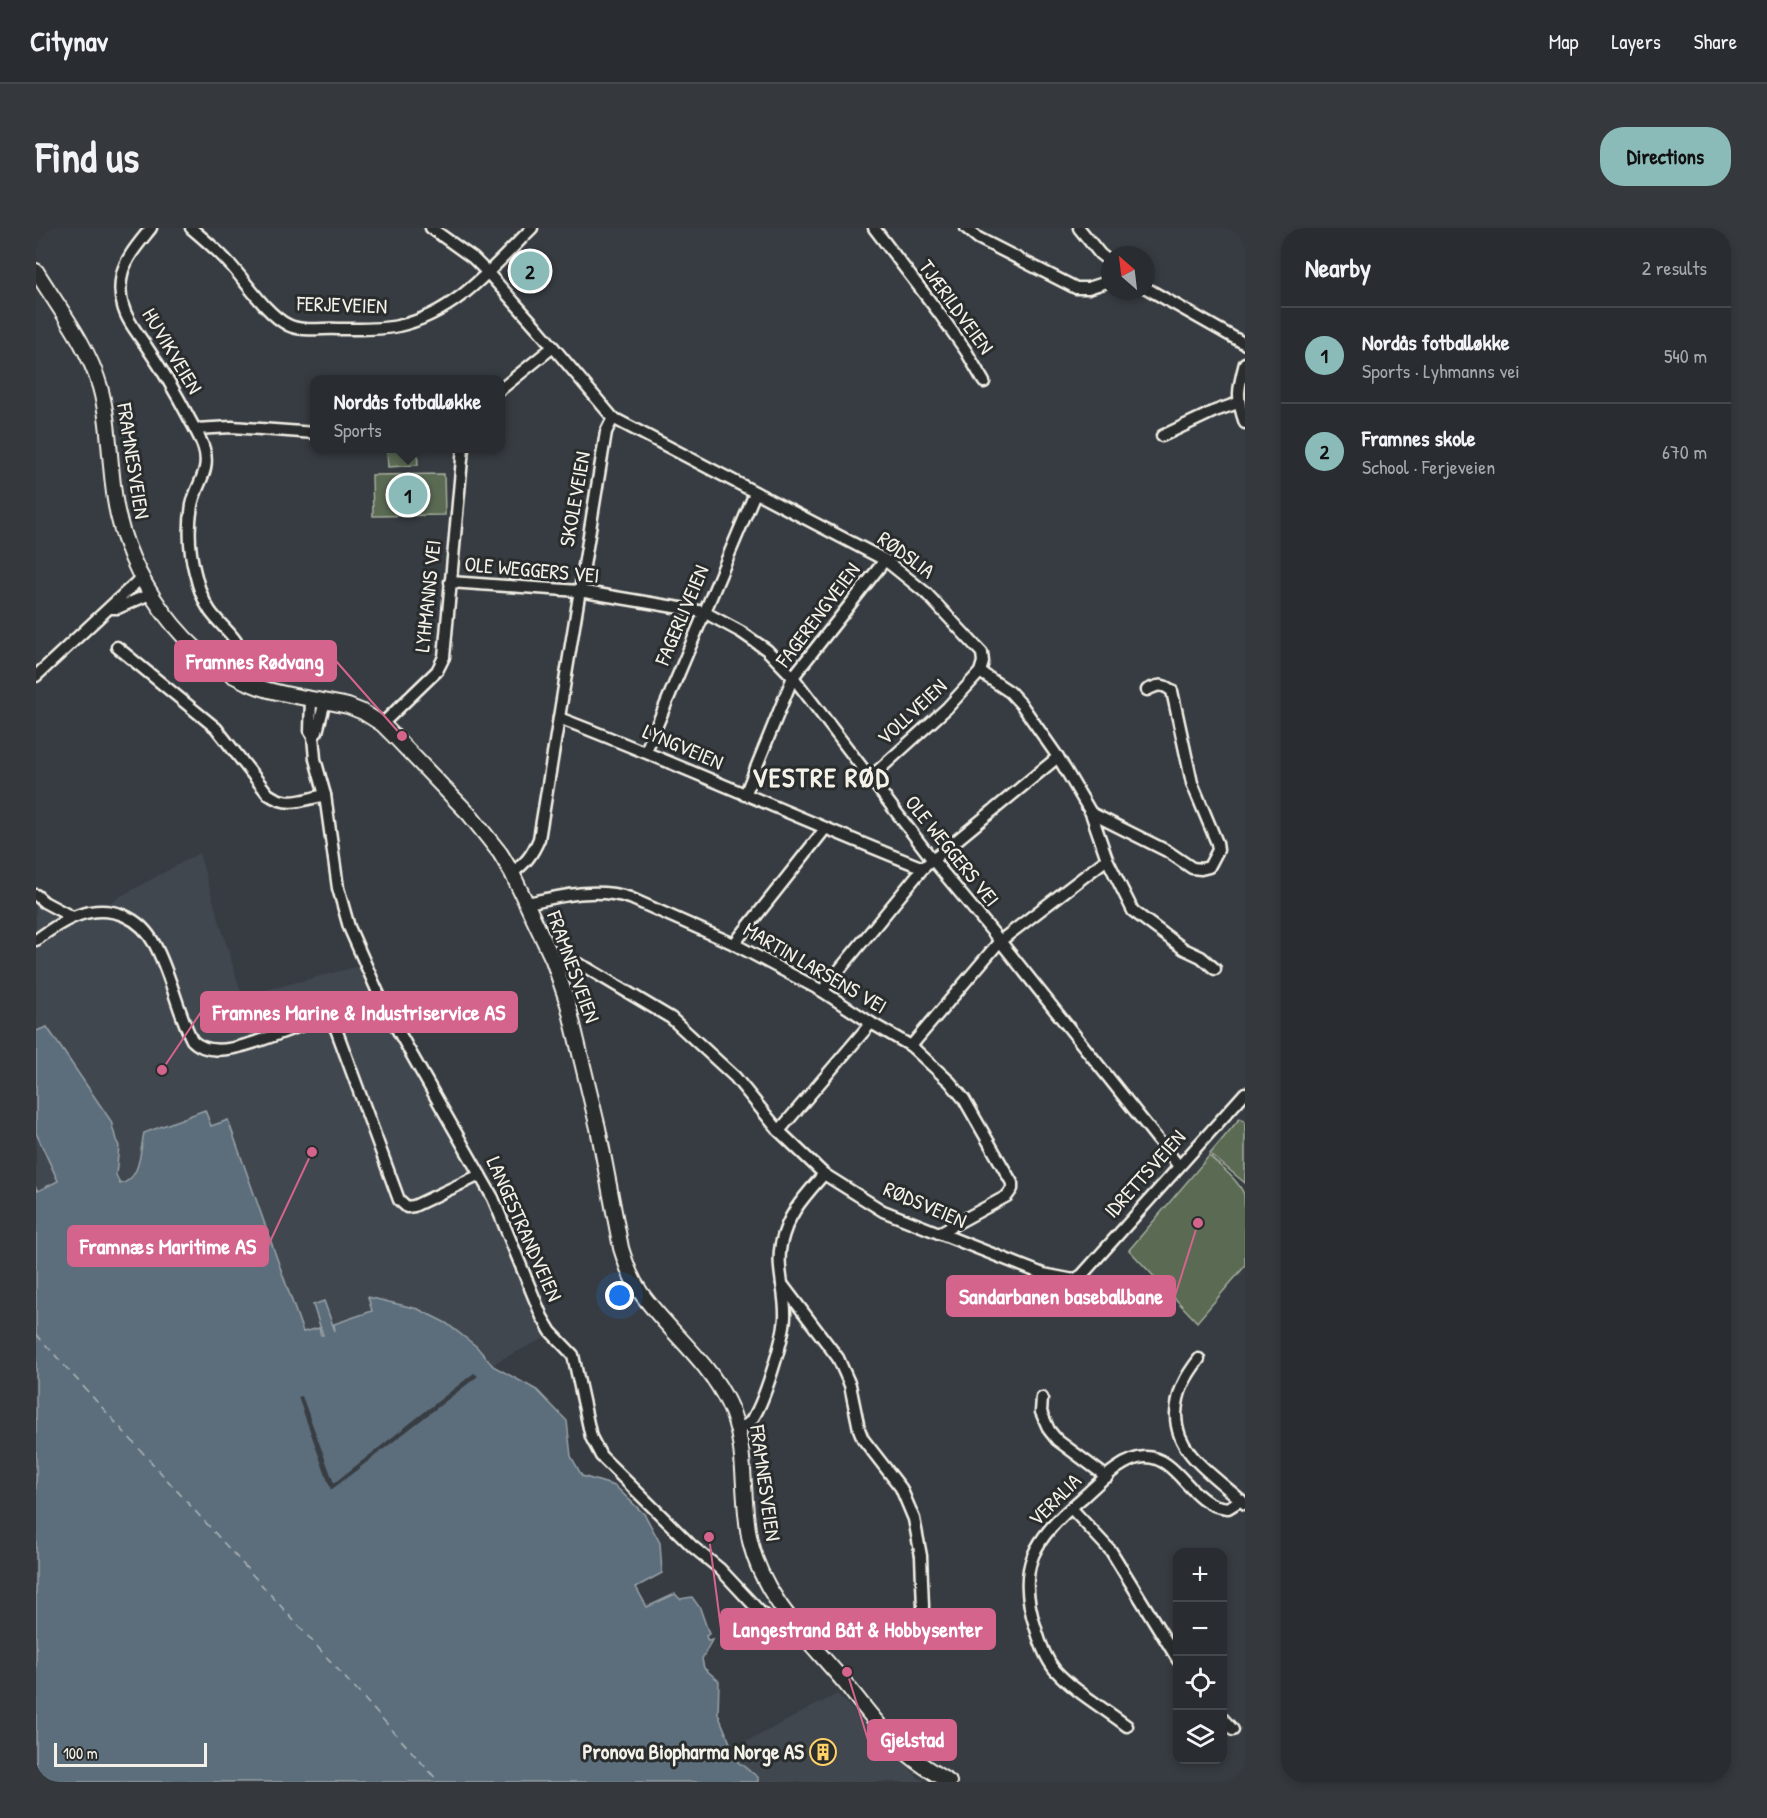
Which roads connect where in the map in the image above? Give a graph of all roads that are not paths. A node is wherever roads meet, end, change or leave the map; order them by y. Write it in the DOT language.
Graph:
graph roads {
  1 [pos="151,228"];
  2 [pos="191,228"];
  3 [pos="431,228"];
  4 [pos="532,228"];
  5 [pos="874,228"];
  6 [pos="966,228"];
  7 [pos="1079,228"];
  8 [pos="444,232"];
  9 [pos="1101,255"];
  10 [pos="36,271"];
  11 [pos="488,273"];
  12 [pos="1101,284"];
  13 [pos="1155,293"];
  14 [pos="1245,344"];
  15 [pos="553,347"];
  16 [pos="1245,363"];
  17 [pos="984,382"];
  18 [pos="505,386"];
  19 [pos="1238,403"];
  20 [pos="613,418"];
  21 [pos="1245,423"];
  22 [pos="195,429"];
  23 [pos="310,433"];
  24 [pos="1162,436"];
  25 [pos="463,453"];
  26 [pos="755,493"];
  27 [pos="885,560"];
  28 [pos="141,578"];
  29 [pos="450,582"];
  30 [pos="579,591"];
  31 [pos="150,594"];
  32 [pos="111,608"];
  33 [pos="704,612"];
  34 [pos="117,647"];
  35 [pos="980,672"];
  36 [pos="36,676"];
  37 [pos="236,676"];
  38 [pos="793,677"];
  39 [pos="1147,690"];
  40 [pos="318,699"];
  41 [pos="559,718"];
  42 [pos="382,724"];
  43 [pos="646,751"];
  44 [pos="1058,757"];
  45 [pos="870,778"];
  46 [pos="325,795"];
  47 [pos="745,795"];
  48 [pos="1091,813"];
  49 [pos="825,829"];
  50 [pos="932,860"];
  51 [pos="1107,860"];
  52 [pos="923,868"];
  53 [pos="512,873"];
  54 [pos="36,895"];
  55 [pos="527,903"];
  56 [pos="72,917"];
  57 [pos="36,940"];
  58 [pos="1000,941"];
  59 [pos="734,944"];
  60 [pos="553,960"];
  61 [pos="1215,969"];
  62 [pos="822,991"];
  63 [pos="871,1023"];
  64 [pos="911,1046"];
  65 [pos="1245,1093"];
  66 [pos="779,1131"];
  67 [pos="1178,1165"];
  68 [pos="824,1174"];
  69 [pos="480,1175"];
  70 [pos="939,1233"];
  71 [pos="1074,1280"];
  72 [pos="782,1284"];
  73 [pos="1199,1359"];
  74 [pos="1042,1398"];
  75 [pos="738,1428"];
  76 [pos="1107,1477"];
  77 [pos="1243,1502"];
  78 [pos="1071,1508"];
  79 [pos="923,1607"];
  80 [pos="796,1626"];
  81 [pos="1176,1656"];
  82 [pos="1227,1723"];
  83 [pos="1127,1726"];
  84 [pos="1233,1730"];
  85 [pos="950,1782"];
  1 -- 22 [label="street, HUVIKVEIEN"];
  2 -- 11 [label="street, FERJEVEIEN"];
  3 -- 8 [label="street"];
  4 -- 11 [label="street, FERJEVEIEN"];
  5 -- 17 [label="street, TJÆRILDVEIEN"];
  6 -- 12 [label="street"];
  7 -- 9 [label="street"];
  8 -- 11 [label="street"];
  10 -- 28 [label="main road, FRAMNESVEIEN"];
  11 -- 15 [label="street"];
  13 -- 14 [label="street"];
  15 -- 18 [label="street"];
  15 -- 20 [label="street"];
  16 -- 19 [label="street"];
  19 -- 21 [label="street"];
  19 -- 24 [label="street"];
  20 -- 26 [label="street, RØDSLIA"];
  20 -- 30 [label="street, SKOLEVEIEN"];
  22 -- 23 [label="street, HUVIKVEIEN"];
  22 -- 37 [label="street, HUVIKVEIEN"];
  25 -- 29 [label="street, LYHMANNS VEI"];
  26 -- 27 [label="street, RØDSLIA"];
  26 -- 33 [label="street, FAGERLIVEIEN"];
  27 -- 35 [label="street, RØDSLIA"];
  27 -- 38 [label="street, FAGERENGVEIEN"];
  28 -- 31 [label="main road, FRAMNESVEIEN"];
  28 -- 32 [label="street"];
  29 -- 30 [label="street, OLE WEGGERS VEI"];
  29 -- 42 [label="street, LYHMANNS VEI"];
  30 -- 33 [label="street, OLE WEGGERS VEI"];
  30 -- 41 [label="street, SKOLEVEIEN"];
  31 -- 32 [label="street"];
  31 -- 37 [label="main road, FRAMNESVEIEN"];
  32 -- 36 [label="street"];
  33 -- 38 [label="street, OLE WEGGERS VEI"];
  33 -- 43 [label="street, FAGERLIVEIEN"];
  34 -- 46 [label="street"];
  35 -- 44 [label="street"];
  35 -- 45 [label="street, VOLLVEIEN"];
  37 -- 40 [label="main road, FRAMNESVEIEN"];
  38 -- 45 [label="street, OLE WEGGERS VEI"];
  38 -- 47 [label="street, FAGERENGVEIEN"];
  39 -- 48 [label="street"];
  40 -- 42 [label="main road, FRAMNESVEIEN"];
  40 -- 46 [label="street, LANGESTRANDVEIEN"];
  41 -- 43 [label="street, LYNGVEIEN"];
  41 -- 53 [label="street, SKOLEVEIEN"];
  42 -- 53 [label="main road, FRAMNESVEIEN"];
  43 -- 47 [label="street, LYNGVEIEN"];
  44 -- 48 [label="street"];
  44 -- 50 [label="street"];
  45 -- 50 [label="street, OLE WEGGERS VEI"];
  46 -- 69 [label="street, LANGESTRANDVEIEN"];
  47 -- 49 [label="street, LYNGVEIEN"];
  48 -- 51 [label="street"];
  49 -- 52 [label="street, LYNGVEIEN"];
  49 -- 59 [label="street"];
  50 -- 52 [label="street"];
  50 -- 58 [label="street, OLE WEGGERS VEI"];
  51 -- 58 [label="street"];
  51 -- 61 [label="street"];
  52 -- 62 [label="street"];
  53 -- 55 [label="main road, FRAMNESVEIEN"];
  54 -- 56 [label="street"];
  55 -- 59 [label="street, MARTIN LARSENS VEI"];
  55 -- 60 [label="main road, FRAMNESVEIEN"];
  56 -- 57 [label="street"];
  56 -- 69 [label="street"];
  58 -- 64 [label="street"];
  58 -- 67 [label="street, OLE WEGGERS VEI"];
  59 -- 62 [label="street, MARTIN LARSENS VEI"];
  60 -- 66 [label="street, RØDSVEIEN"];
  60 -- 75 [label="main road, FRAMNESVEIEN"];
  62 -- 63 [label="street, MARTIN LARSENS VEI"];
  63 -- 64 [label="street, MARTIN LARSENS VEI"];
  63 -- 66 [label="street"];
  64 -- 70 [label="street, MARTIN LARSENS VEI"];
  65 -- 67 [label="street, IDRETTSVEIEN"];
  66 -- 68 [label="street, RØDSVEIEN"];
  67 -- 71 [label="street, IDRETTSVEIEN"];
  68 -- 70 [label="street, RØDSVEIEN"];
  68 -- 72 [label="street"];
  69 -- 80 [label="street, LANGESTRANDVEIEN"];
  70 -- 71 [label="street, RØDSVEIEN"];
  72 -- 75 [label="street"];
  72 -- 79 [label="street"];
  73 -- 77 [label="street"];
  74 -- 76 [label="street, VERALIA"];
  75 -- 80 [label="main road, FRAMNESVEIEN"];
  76 -- 77 [label="street, VERALIA"];
  76 -- 78 [label="street, VERALIA"];
  78 -- 81 [label="street"];
  78 -- 83 [label="street, VERALIA"];
  80 -- 85 [label="main road, FRAMNESVEIEN"];
  82 -- 84 [label="street"];
}
